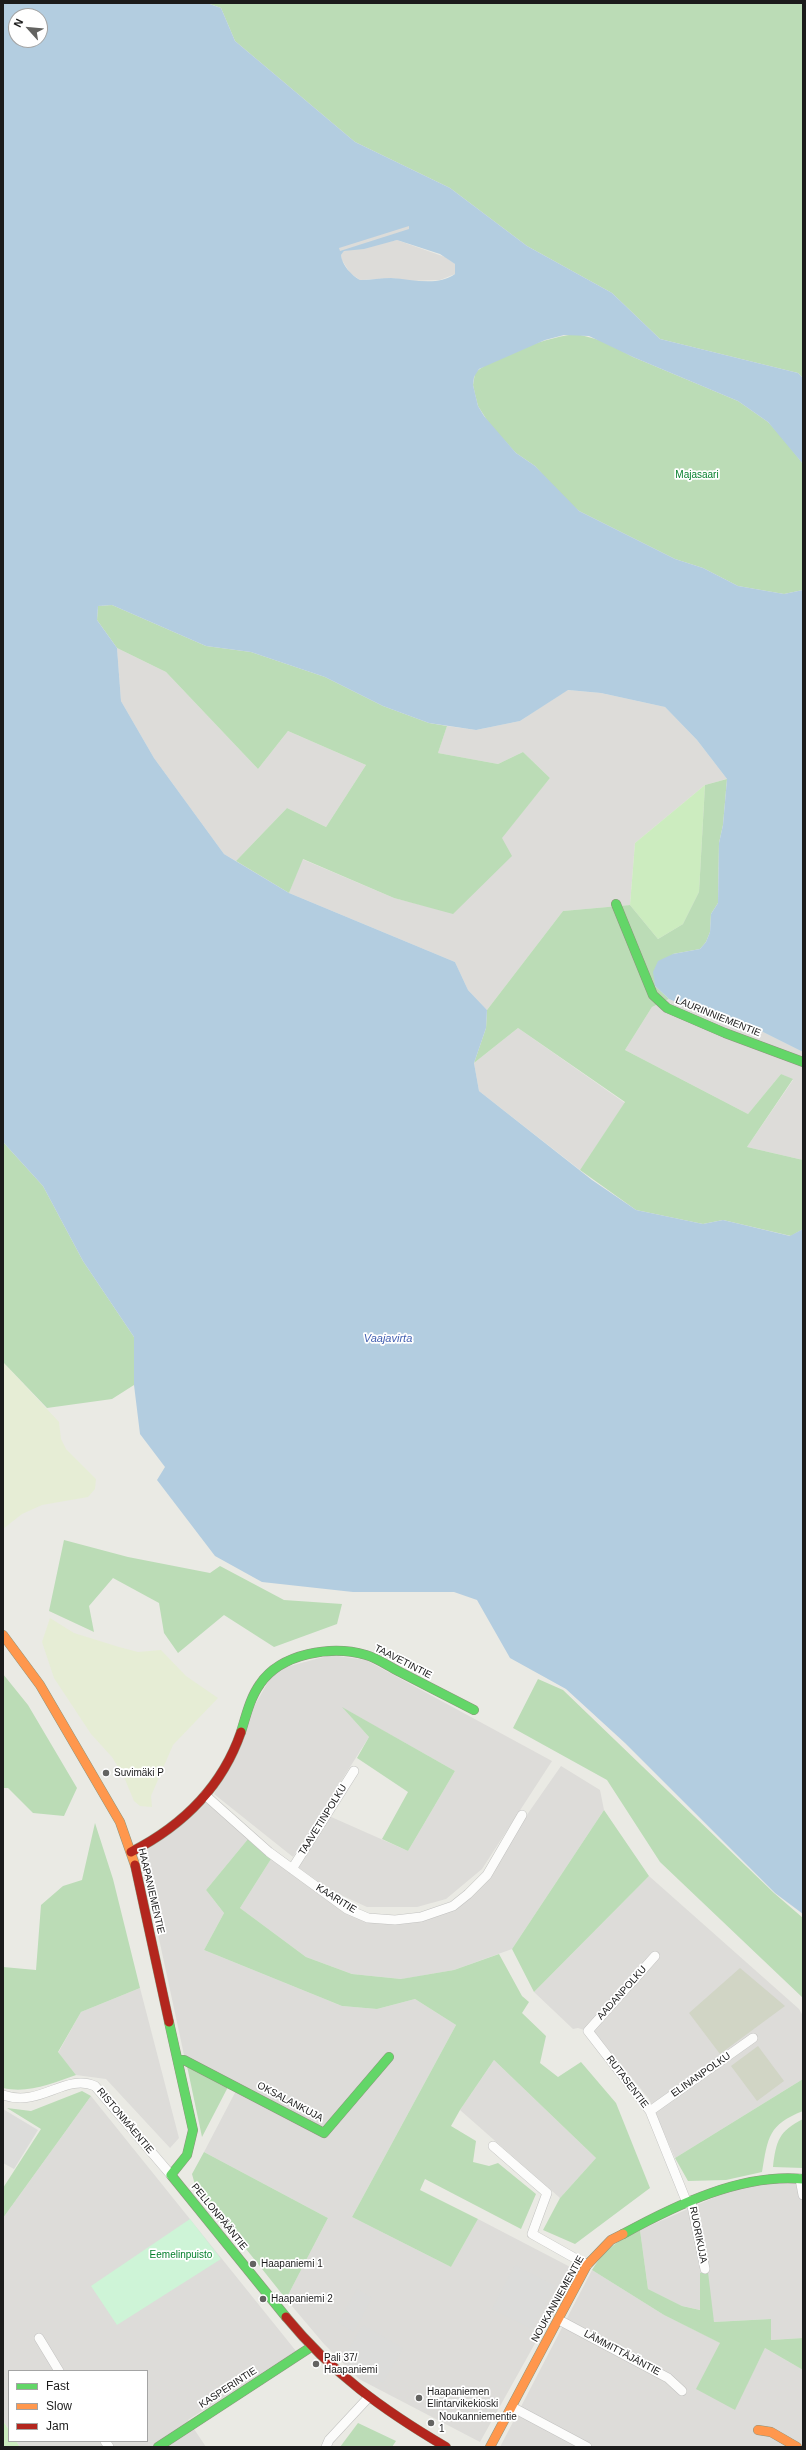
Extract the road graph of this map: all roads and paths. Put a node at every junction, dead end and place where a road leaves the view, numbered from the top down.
1 (616, 904) dead end
2 (803, 1062) edge
3 (3, 1635) edge
4 (474, 1710) dead end
5 (354, 1771) dead end
6 (205, 1795) junction
7 (522, 1815) dead end
8 (131, 1852) junction
9 (292, 1869) junction
10 (655, 1956) dead end
11 (588, 2030) joint
12 (753, 2038) dead end
13 (389, 2057) dead end
14 (178, 2060) junction
15 (3, 2095) edge
16 (650, 2111) junction
17 (493, 2146) dead end
18 (170, 2175) junction
19 (801, 2179) edge
20 (803, 2195) edge
21 (689, 2202) junction
22 (588, 2265) junction
23 (705, 2269) dead end
24 (559, 2320) junction
25 (38, 2338) dead end
26 (311, 2347) junction
27 (58, 2370) edge
28 (682, 2391) dead end
29 (368, 2398) junction
30 (512, 2407) junction
31 (758, 2430) dead end
32 (158, 2447) edge
33 (326, 2447) edge
34 (446, 2447) edge
35 (490, 2447) edge
36 (587, 2447) edge
37 (797, 2447) edge

1 - 2 street, LAURINNIEMENTIE
3 - 8 street, HAAPANIEMENTIE
4 - 6 street, TAAVETINTIE
5 - 9 street, TAAVETINPOLKU
6 - 8 street, TAAVETINTIE
6 - 9 street, KAARITIE
7 - 9 street, KAARITIE
8 - 14 street, HAAPANIEMENTIE
10 - 11 street, AADANPOLKU
11 - 16 street, RUTASENTIE
12 - 16 street, ELINANPOLKU
13 - 14 street, OKSALANKUJA
14 - 18 street, HAAPANIEMENTIE
15 - 18 street, RISTONMÄENTIE
16 - 21 street, RUTASENTIE
17 - 22 street
18 - 26 street, PELLONPÄÄNTIE
19 - 20 street
19 - 21 street, NOUKANNIEMENTIE
21 - 22 street, NOUKANNIEMENTIE
21 - 23 street, RUORIKUJA
22 - 24 street, NOUKANNIEMENTIE
24 - 28 street, LÄMMITTÄJÄNTIE
24 - 30 street, NOUKANNIEMENTIE
25 - 27 street
26 - 29 street, PELLONPÄÄNTIE
26 - 32 street, KASPERINTIE
29 - 33 street
29 - 34 street, PELLONPÄÄNTIE
30 - 35 street, NOUKANNIEMENTIE
30 - 36 street
31 - 37 street

